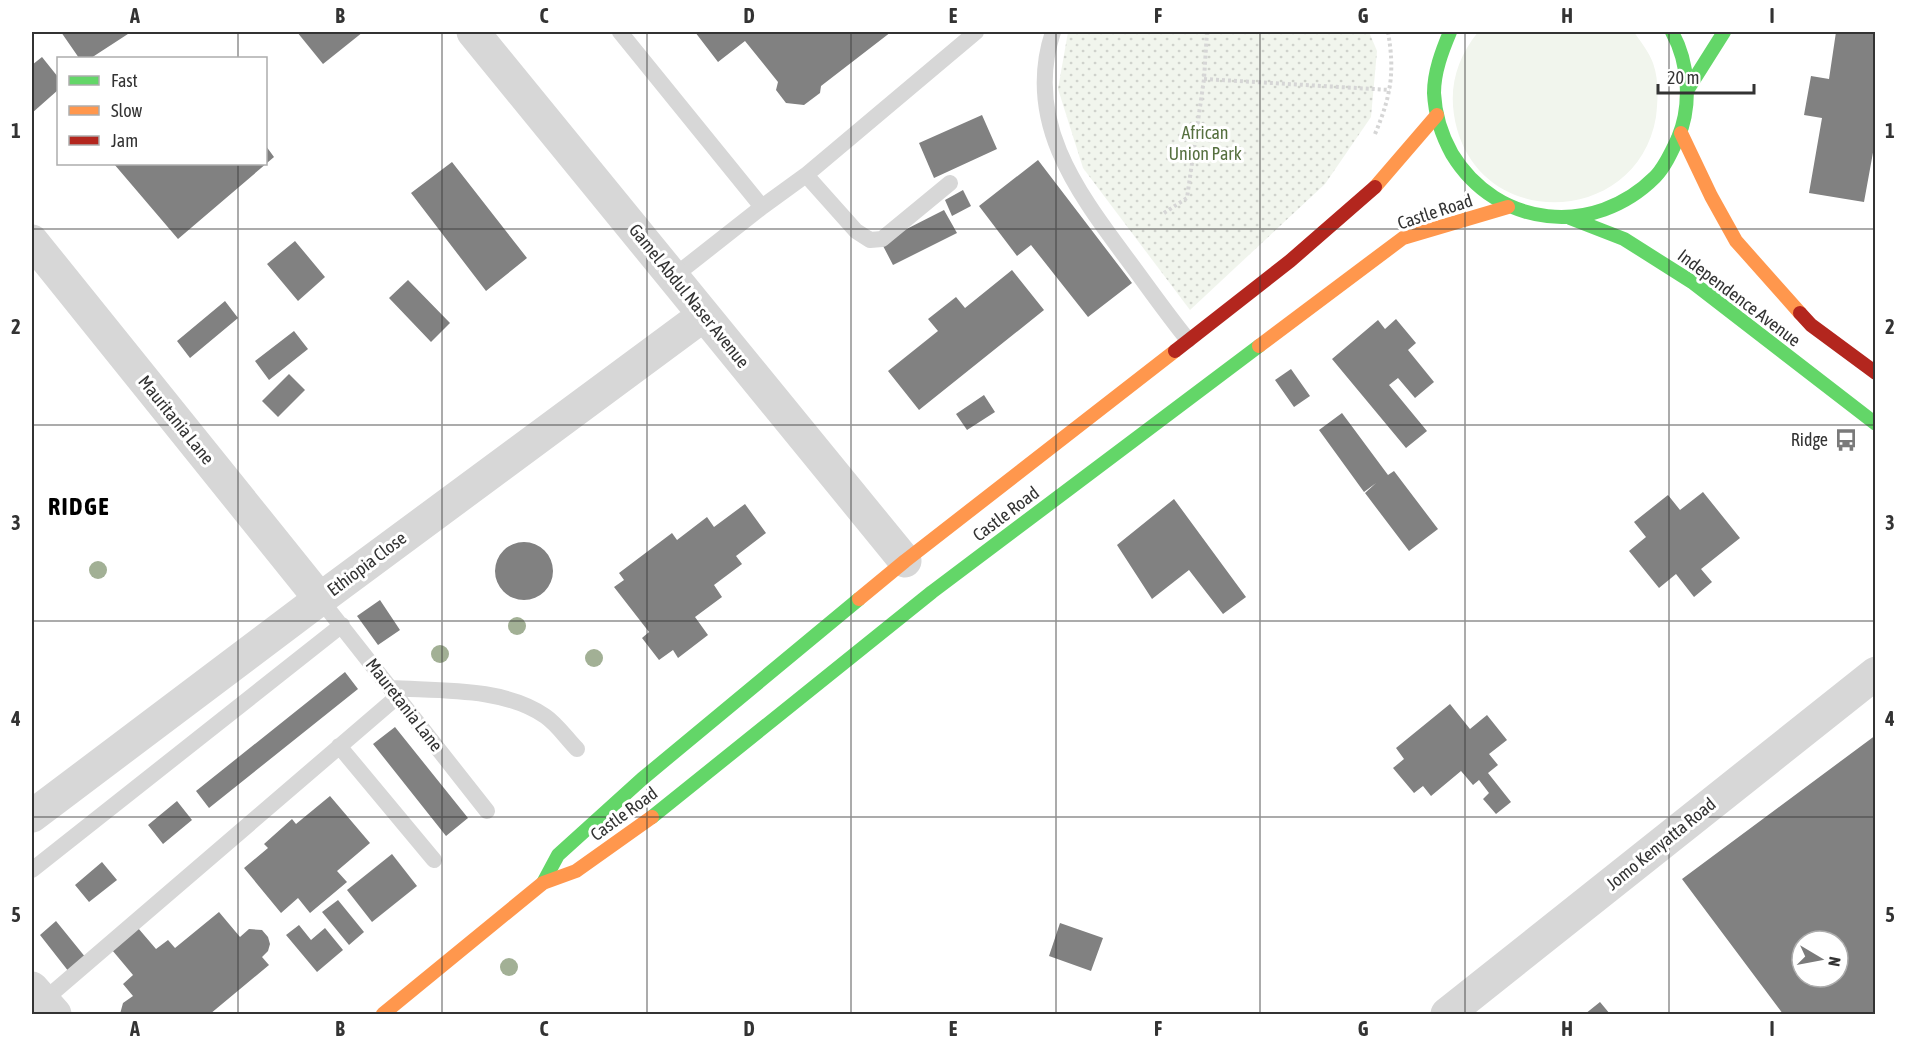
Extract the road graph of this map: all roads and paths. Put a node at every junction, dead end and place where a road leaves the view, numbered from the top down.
1 (473, 32) edge
2 (620, 32) edge
3 (976, 32) edge
4 (1053, 32) edge
5 (1207, 32) edge
6 (1450, 32) edge
7 (1672, 32) edge
8 (1724, 32) edge
9 (1428, 40) dead end
10 (1439, 57) junction
11 (1204, 79) junction
12 (1688, 89) junction
13 (1390, 90) dead end
14 (1437, 115) junction
15 (1681, 133) junction
16 (806, 175) junction
17 (950, 183) dead end
18 (762, 207) junction
19 (1508, 207) junction
20 (1164, 213) dead end
21 (1570, 218) junction
22 (32, 241) edge
23 (673, 277) junction
24 (704, 315) junction
25 (1188, 340) junction
26 (1875, 373) edge
27 (1875, 424) edge
28 (905, 561) junction
29 (320, 599) junction
30 (342, 626) junction
31 (1875, 673) edge
32 (394, 693) junction
33 (339, 746) junction
34 (577, 749) dead end
35 (487, 811) dead end
36 (32, 816) edge
37 (434, 860) dead end
38 (32, 870) edge
39 (543, 883) junction
40 (43, 1001) edge
41 (383, 1014) edge
42 (1447, 1014) edge

1 - 23 street, Gamel Abdul Naser Avenue
2 - 18 lane
3 - 16 lane
4 - 25 lane
5 - 11 path
6 - 10 main road
7 - 12 main road
8 - 12 main road
9 - 10 main road
10 - 14 main road
11 - 13 path
11 - 20 path
12 - 15 main road
14 - 19 main road
14 - 25 main road, Castle Road
15 - 21 main road
15 - 26 main road, Independence Avenue
16 - 17 lane
16 - 18 lane
18 - 23 lane
19 - 21 main road
19 - 39 main road, Castle Road
21 - 27 main road, Independence Avenue
22 - 29 street, Mauritania Lane
23 - 24 street, Gamel Abdul Naser Avenue
24 - 28 street, Gamel Abdul Naser Avenue
24 - 29 street, Ethiopia Close
25 - 28 main road, Castle Road
28 - 39 main road, Castle Road
29 - 30 lane, Mauretania Lane
29 - 36 street, Ethiopia Close
30 - 32 lane, Mauretania Lane
30 - 38 lane
31 - 42 street, Jomo Kenyatta Road
32 - 33 lane
32 - 34 lane
32 - 35 lane, Mauretania Lane
33 - 37 lane
33 - 40 lane
39 - 41 main road, Castle Road

